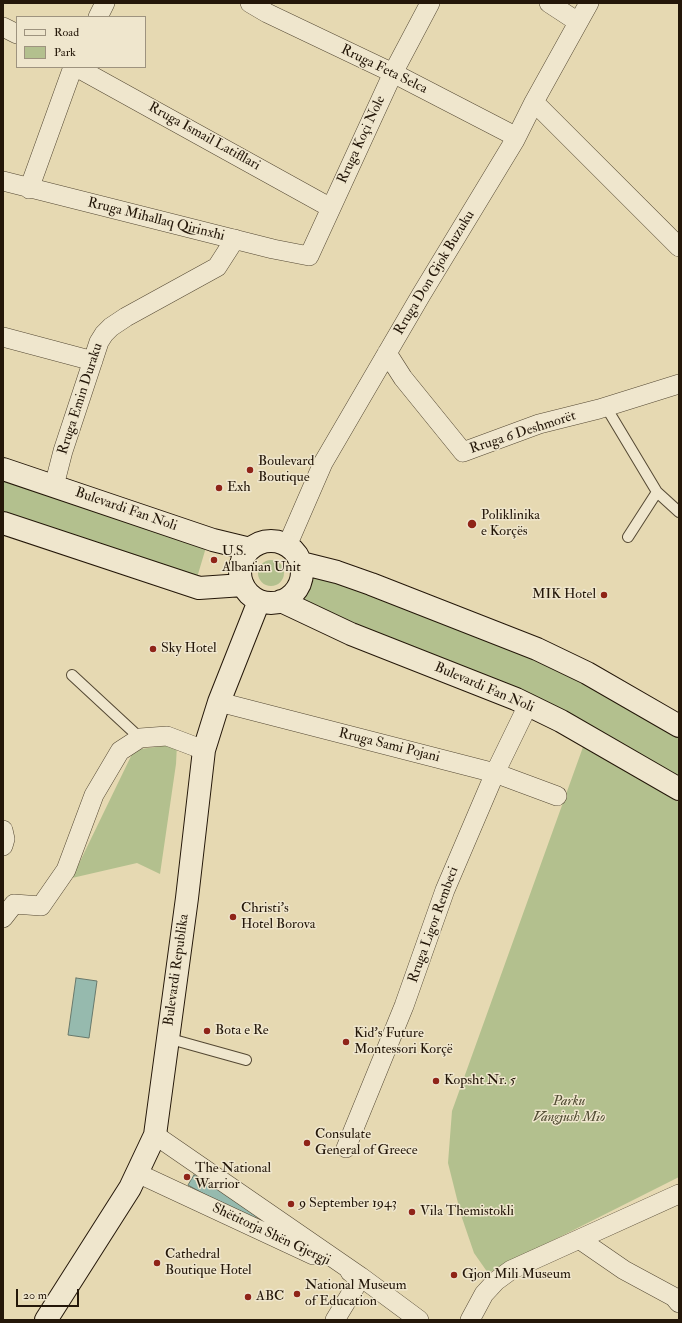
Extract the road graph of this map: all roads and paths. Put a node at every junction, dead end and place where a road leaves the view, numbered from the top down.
1 (105, 3) edge
2 (250, 3) edge
3 (430, 3) edge
4 (549, 3) edge
5 (589, 3) edge
6 (98, 16) edge
7 (578, 22) junction
8 (3, 26) edge
9 (16, 33) edge
10 (74, 68) edge
11 (76, 68) edge
12 (393, 73) junction
13 (534, 102) junction
14 (515, 140) junction
15 (3, 181) edge
16 (29, 189) junction
17 (331, 208) junction
18 (235, 239) junction
19 (679, 247) edge
20 (309, 256) joint
21 (3, 337) edge
22 (387, 353) junction
23 (93, 361) junction
24 (679, 384) edge
25 (606, 407) junction
26 (3, 469) edge
27 (54, 486) junction
28 (657, 492) junction
29 (679, 512) edge
30 (3, 523) edge
31 (628, 537) dead end
32 (286, 546) junction
33 (250, 549) junction
34 (300, 563) junction
35 (243, 585) junction
36 (259, 601) junction
37 (282, 601) junction
38 (72, 675) dead end
39 (219, 702) junction
40 (528, 705) junction
41 (679, 726) edge
42 (140, 738) junction
43 (204, 750) junction
44 (495, 773) junction
45 (679, 789) edge
46 (557, 796) dead end
47 (3, 830) edge
48 (3, 846) edge
49 (7, 906) edge
50 (167, 1038) junction
51 (246, 1060) dead end
52 (155, 1135) junction
53 (346, 1148) dead end
54 (137, 1173) junction
55 (679, 1194) edge
56 (579, 1239) junction
57 (361, 1277) junction
58 (679, 1303) edge
59 (46, 1320) edge
60 (335, 1320) edge
61 (419, 1320) edge
62 (470, 1320) edge

1 - 6 street
2 - 12 street, Rruga Feta Selca
3 - 12 street, Rruga Koçi Nole
4 - 7 street
5 - 7 street, Rruga Don Gjok Buzuku
7 - 13 street, Rruga Don Gjok Buzuku
8 - 9 street
10 - 16 street
11 - 17 street, Rruga Ismail Latifllari
12 - 14 street, Rruga Feta Selca
12 - 17 street, Rruga Koçi Nole
13 - 14 street, Rruga Don Gjok Buzuku
13 - 19 street
14 - 22 street, Rruga Don Gjok Buzuku
15 - 16 street, Rruga Mihallaq Qirinxhi
16 - 18 street, Rruga Mihallaq Qirinxhi
17 - 20 street, Rruga Koçi Nole
18 - 20 street, Rruga Mihallaq Qirinxhi
18 - 23 street, Rruga Emin Duraku
21 - 23 street
22 - 25 street, Rruga 6 Deshmorët
22 - 32 street, Rruga Don Gjok Buzuku
23 - 27 street, Rruga Emin Duraku
24 - 25 street, Rruga 6 Deshmorët
25 - 28 lane
26 - 27 main road, Bulevardi Fan Noli
27 - 33 main road, Bulevardi Fan Noli
28 - 29 lane
28 - 31 lane
30 - 35 main road
32 - 33 main road
32 - 34 main road
33 - 35 main road
34 - 37 main road
34 - 41 main road
35 - 36 main road
36 - 37 main road
36 - 39 main road, Bulevardi Republika
37 - 40 main road, Bulevardi Fan Noli
38 - 42 lane
39 - 43 main road, Bulevardi Republika
39 - 44 street, Rruga Sami Pojani
40 - 44 street, Rruga Ligor Rembeci
40 - 45 main road, Bulevardi Fan Noli
42 - 43 street
42 - 49 street
43 - 50 main road, Bulevardi Republika
44 - 46 street, Rruga Sami Pojani
44 - 53 street, Rruga Ligor Rembeci
47 - 48 street
50 - 51 lane
50 - 52 main road, Bulevardi Republika
52 - 54 main road, Bulevardi Republika
52 - 57 street, Shëtitorja Shën Gjergji
54 - 57 street, Shëtitorja Shën Gjergji
54 - 59 main road, Bulevardi Republika
55 - 56 street
56 - 58 street
56 - 62 street
57 - 60 street
57 - 61 street, Shëtitorja Shën Gjergji

